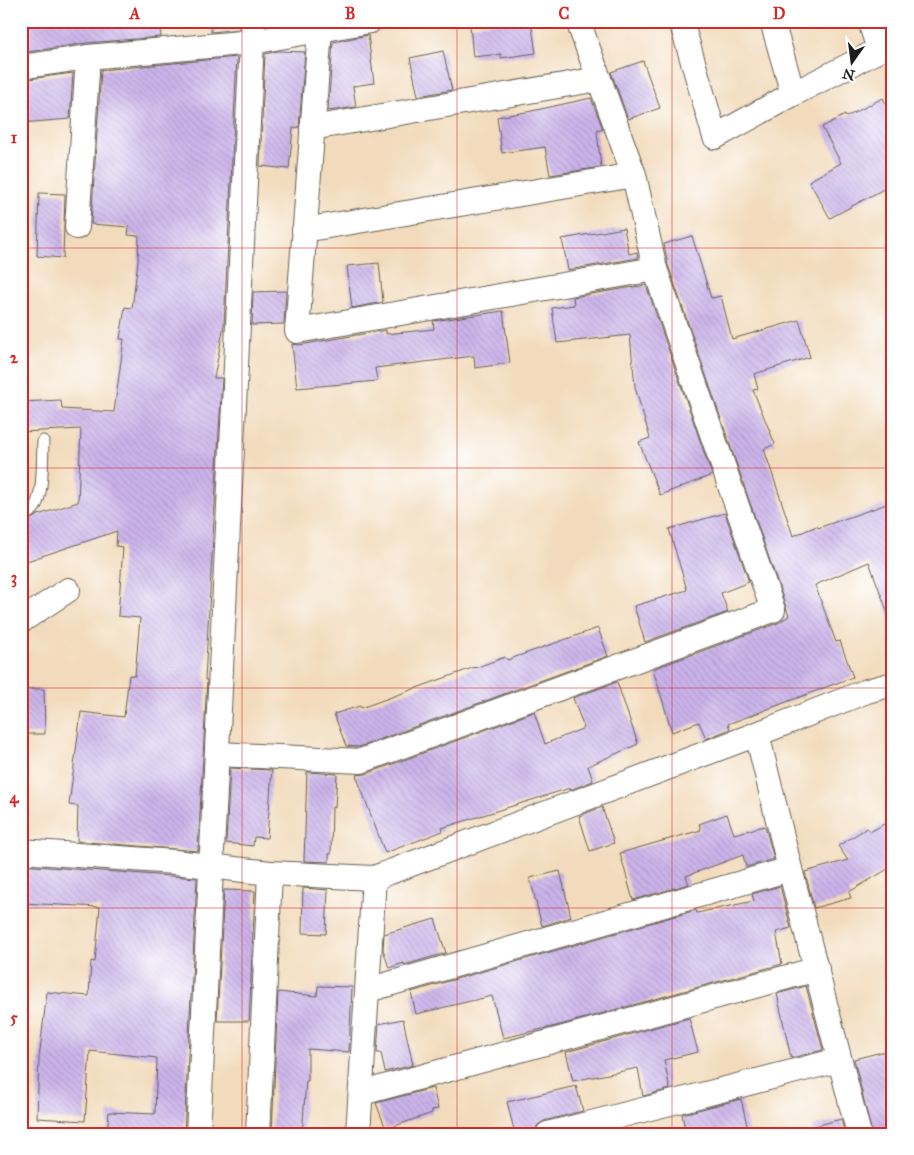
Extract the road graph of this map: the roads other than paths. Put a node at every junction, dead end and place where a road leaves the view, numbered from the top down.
1 (370, 21) edge
2 (578, 21) edge
3 (681, 21) edge
4 (772, 21) edge
5 (870, 21) edge
6 (320, 30) junction
7 (253, 32) edge
8 (88, 57) junction
9 (21, 67) edge
10 (599, 79) junction
11 (793, 94) junction
12 (312, 128) junction
13 (634, 175) junction
14 (77, 227) dead end
15 (304, 230) junction
16 (655, 269) junction
17 (42, 441) dead end
18 (21, 514) edge
19 (68, 590) dead end
20 (21, 621) edge
21 (893, 684) edge
22 (757, 734) junction
23 (218, 754) junction
24 (21, 851) edge
25 (212, 866) junction
26 (790, 870) junction
27 (270, 873) junction
28 (374, 878) junction
29 (817, 969) junction
30 (368, 990) junction
31 (839, 1060) junction
32 (362, 1093) junction
33 (198, 1134) edge
34 (258, 1134) edge
35 (358, 1134) edge
36 (548, 1134) edge
37 (859, 1134) edge

1 - 6 street
2 - 10 street
3 - 11 street
4 - 11 street
5 - 11 street
6 - 7 street
6 - 12 street
7 - 8 street
7 - 23 street
8 - 9 street
8 - 14 street
10 - 12 street
10 - 13 street
12 - 15 street
13 - 15 street
13 - 16 street
15 - 16 street
16 - 23 street
17 - 18 lane
19 - 20 street
21 - 22 street
22 - 26 street
22 - 28 street
23 - 25 street
24 - 25 street
25 - 27 street
25 - 33 street
26 - 29 street
26 - 30 street
27 - 28 street
27 - 34 street
28 - 30 street
29 - 31 street
29 - 32 street
30 - 32 street
31 - 36 street
31 - 37 street
32 - 35 street

